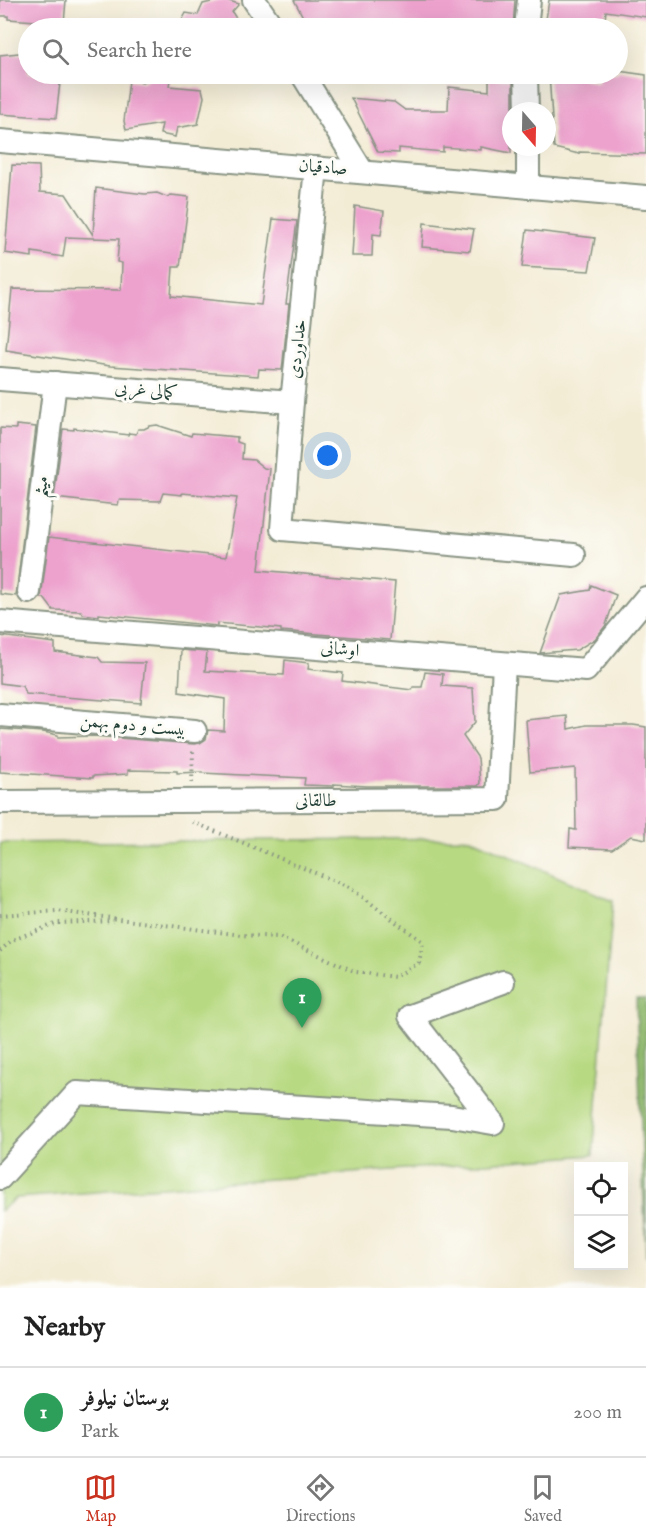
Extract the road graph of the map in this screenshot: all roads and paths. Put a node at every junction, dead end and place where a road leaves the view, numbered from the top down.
1 (254, 0) edge
2 (529, 0) edge
3 (266, 18) edge
4 (527, 18) edge
5 (309, 84) edge
6 (526, 84) edge
7 (527, 102) edge
8 (0, 141) edge
9 (528, 156) edge
10 (316, 168) junction
11 (362, 171) junction
12 (528, 187) junction
13 (646, 196) edge
14 (0, 379) edge
15 (55, 383) junction
16 (292, 402) junction
17 (574, 555) dead end
18 (29, 591) dead end
19 (646, 598) edge
20 (0, 622) edge
21 (504, 664) junction
22 (0, 715) edge
23 (195, 731) joint
24 (0, 802) edge
25 (190, 811) junction
26 (0, 915) edge
27 (125, 921) junction
28 (0, 951) edge
29 (503, 982) dead end
30 (0, 1178) edge

1 - 3 street
2 - 4 street
5 - 11 street
6 - 7 street
8 - 10 street, صادقیان
9 - 12 street
10 - 11 street, صادقیان
10 - 16 street, خداوردی
11 - 12 street, صادقیان
12 - 13 street, صادقیان
14 - 15 street, کمالی غربی
15 - 16 street, کمالی غربی
15 - 18 street, میثم
16 - 17 street, خداوردی
19 - 21 street, اوشانی
20 - 21 street, اوشانی
21 - 25 street, طالقانی
22 - 23 street, بیست و دوم بهمن
23 - 25 path, بیست و دوم بهمن
24 - 25 street, طالقانی
25 - 27 path
26 - 27 path
27 - 28 path
29 - 30 street

